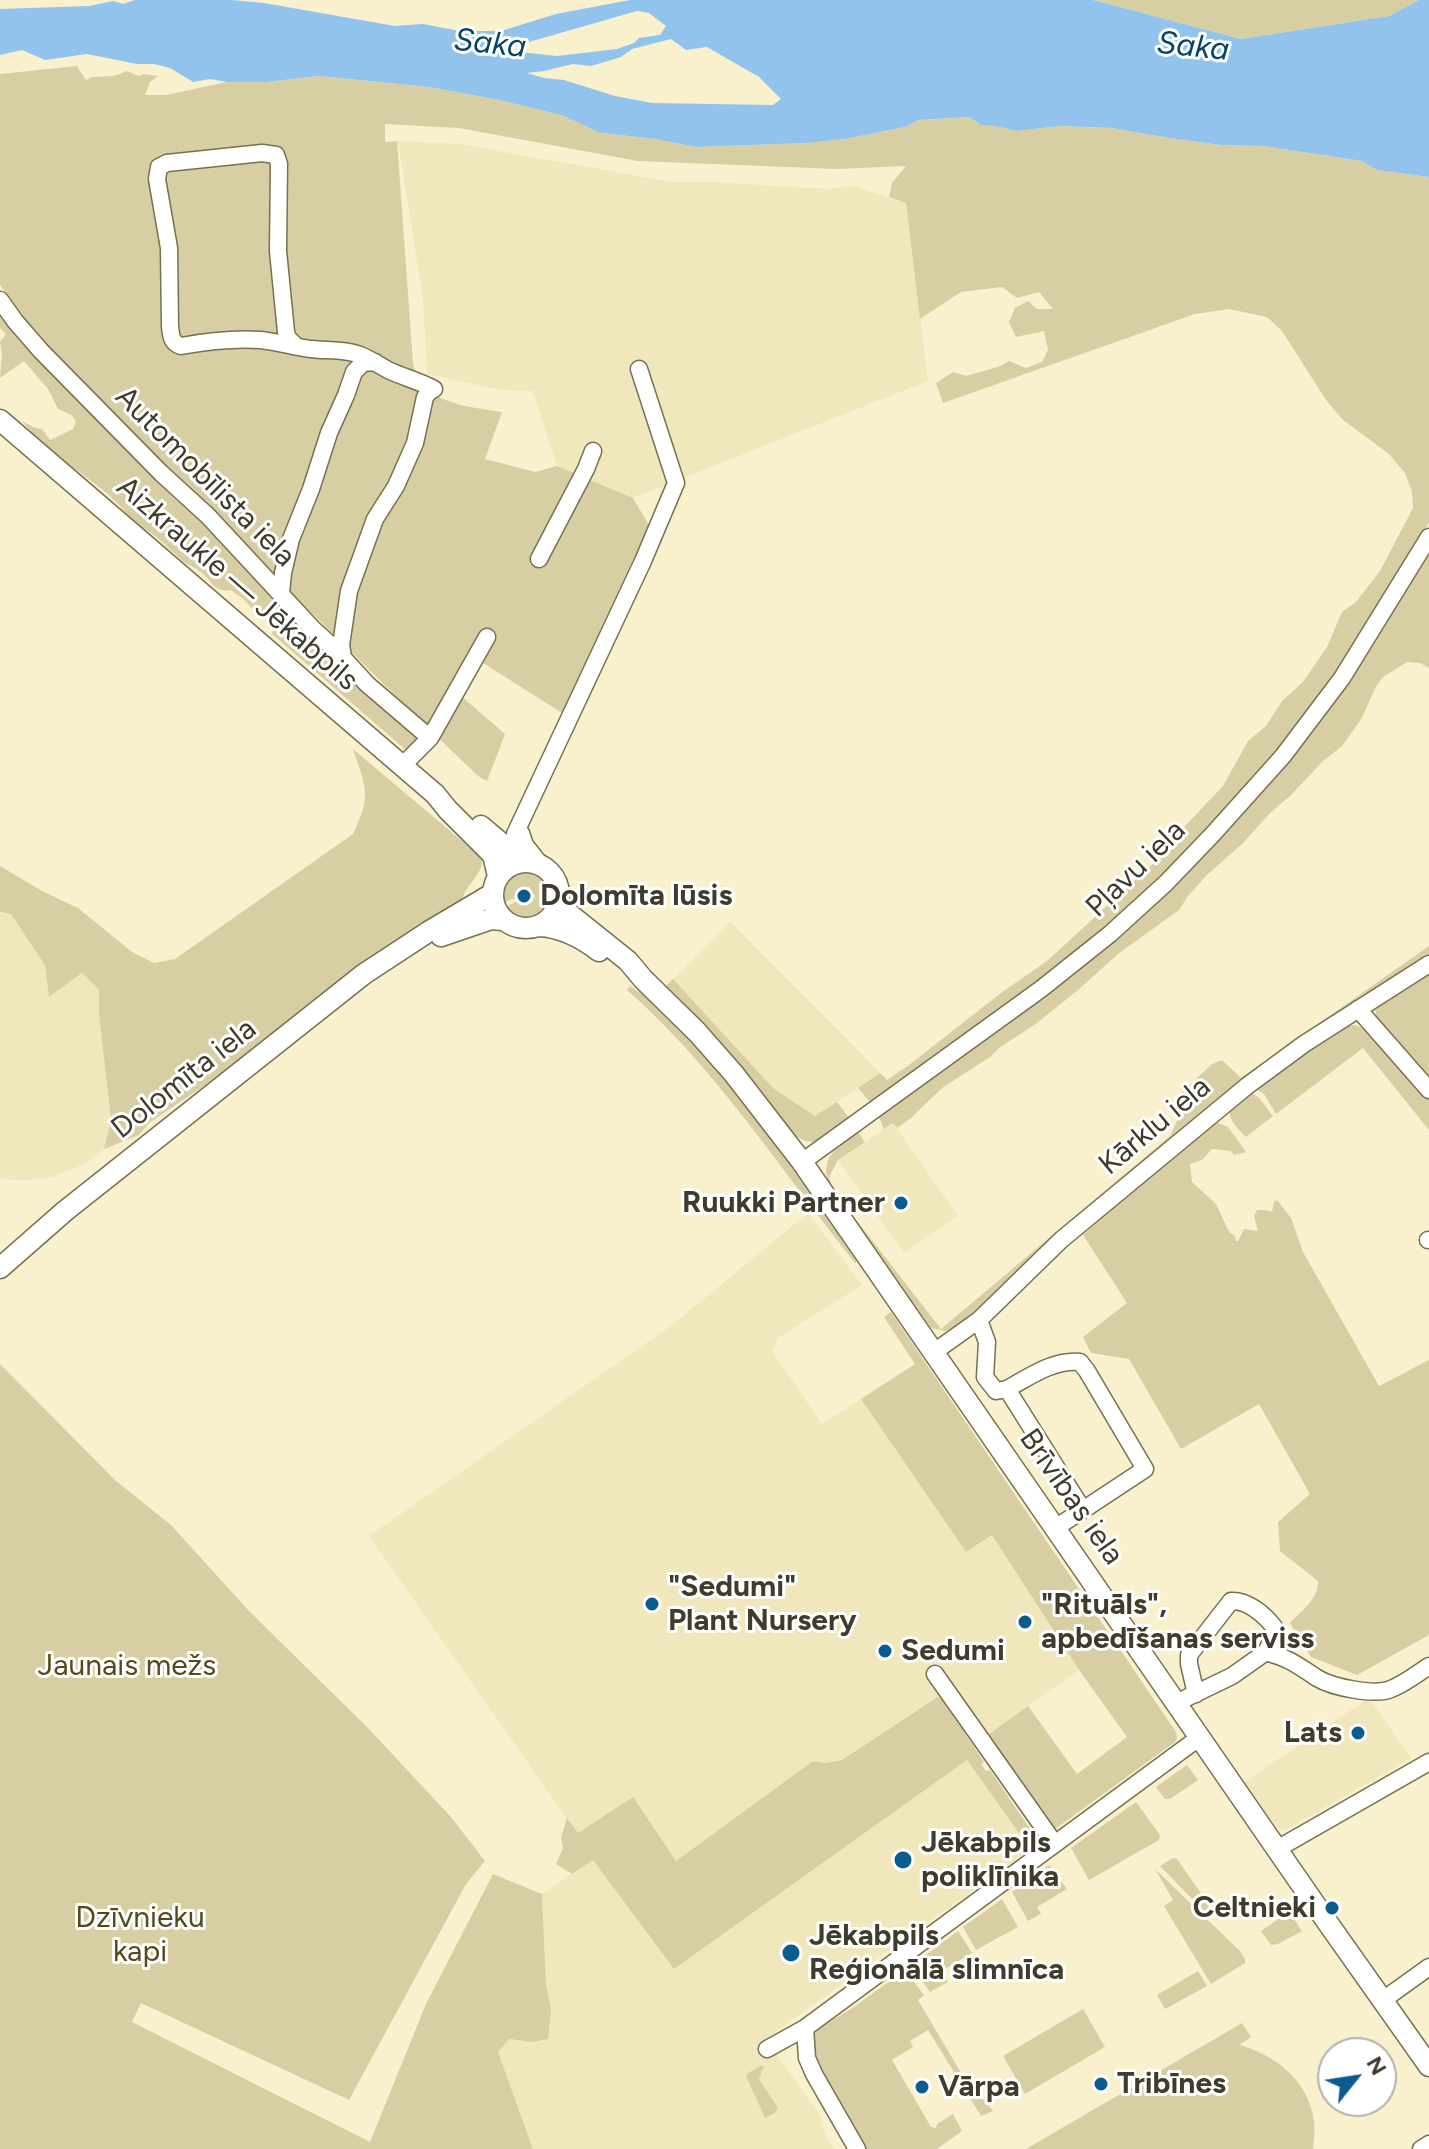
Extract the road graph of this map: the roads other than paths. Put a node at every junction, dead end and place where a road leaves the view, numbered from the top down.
1 (0, 300) edge
2 (296, 346) junction
3 (375, 362) junction
4 (639, 369) dead end
5 (0, 420) edge
6 (593, 451) dead end
7 (1429, 537) edge
8 (539, 559) dead end
9 (281, 593) junction
10 (487, 637) dead end
11 (343, 657) junction
12 (430, 738) junction
13 (402, 766) junction
14 (435, 794) junction
15 (527, 863) junction
16 (495, 885) junction
17 (558, 905) junction
18 (503, 920) junction
19 (539, 926) junction
20 (410, 945) junction
21 (1429, 964) edge
22 (643, 979) junction
23 (1358, 1009) junction
24 (1429, 1090) edge
25 (802, 1162) junction
26 (0, 1268) edge
27 (979, 1320) junction
28 (934, 1352) junction
29 (1007, 1389) junction
30 (1083, 1510) junction
31 (1055, 1528) junction
32 (1266, 1652) junction
33 (1429, 1666) edge
34 (935, 1674) dead end
35 (1196, 1694) junction
36 (1176, 1703) junction
37 (1200, 1737) junction
38 (1429, 1762) edge
39 (1055, 1844) junction
40 (1277, 1849) junction
41 (1429, 1967) edge
42 (1383, 2000) junction
43 (805, 2028) junction
44 (767, 2049) dead end
45 (1429, 2066) edge
46 (1429, 2144) edge
47 (857, 2149) edge
48 (1421, 2149) edge

1 - 9 street, Automobīlista iela
2 - 2 street
2 - 3 street
3 - 9 street, Automobīlista iela
3 - 11 street
4 - 15 street
5 - 13 main road, Aizkraukle — Jēkabpils
6 - 8 street
7 - 25 street, Pļavu iela
9 - 11 street, Automobīlista iela
10 - 12 street
11 - 12 street, Automobīlista iela
12 - 13 street
13 - 14 main road, Aizkraukle — Jēkabpils
14 - 15 main road, Aizkraukle — Jēkabpils
14 - 16 main road, Aizkraukle — Jēkabpils
15 - 16 main road
15 - 17 main road
16 - 18 main road
16 - 20 main road, Dolomīta iela
17 - 19 main road
17 - 22 main road, Brīvības iela
18 - 19 main road
18 - 20 main road, Dolomīta iela
19 - 22 main road, Brīvības iela
20 - 26 main road, Dolomīta iela
21 - 23 street, Kārklu iela
22 - 25 main road, Brīvības iela
23 - 24 street
23 - 27 street, Kārklu iela
25 - 28 main road, Brīvības iela
27 - 28 street, Kārklu iela
27 - 29 street
28 - 31 main road, Brīvības iela
29 - 30 street
29 - 30 street
30 - 31 street
31 - 36 main road, Brīvības iela
32 - 33 street
32 - 35 street
32 - 35 street
34 - 39 street
35 - 36 street
36 - 37 main road, Brīvības iela
37 - 39 street
37 - 40 main road, Brīvības iela
38 - 40 street
39 - 43 street
40 - 42 main road, Brīvības iela
41 - 42 street
42 - 45 main road, Brīvības iela
43 - 44 street
43 - 47 street
46 - 48 street

